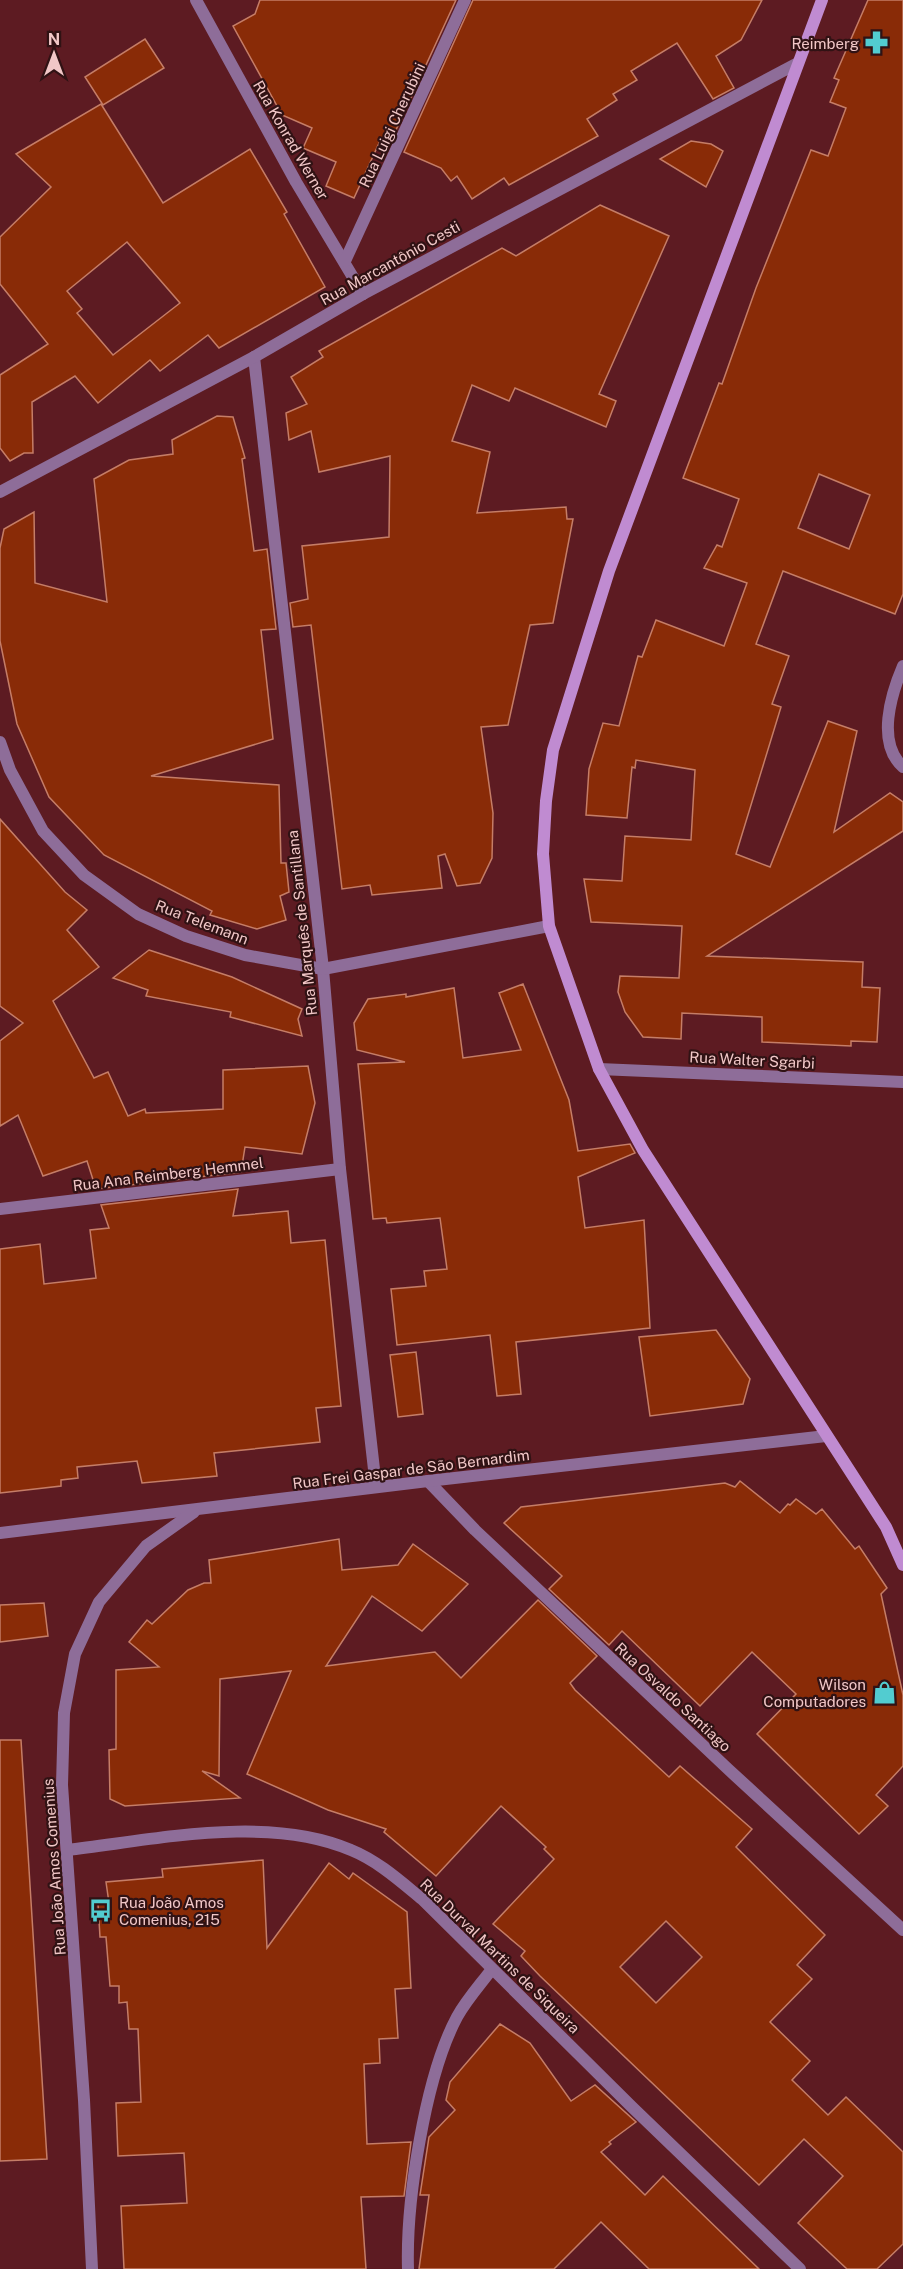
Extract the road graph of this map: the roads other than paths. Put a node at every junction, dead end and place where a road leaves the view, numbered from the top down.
1 (196, 0) edge
2 (465, 0) edge
3 (822, 0) edge
4 (796, 64) junction
5 (345, 261) junction
6 (363, 294) junction
7 (254, 357) junction
8 (0, 492) edge
9 (903, 666) edge
10 (0, 742) edge
11 (903, 767) edge
12 (549, 926) junction
13 (324, 969) junction
14 (599, 1069) junction
15 (903, 1082) edge
16 (340, 1170) junction
17 (0, 1209) edge
18 (826, 1436) junction
19 (428, 1481) junction
20 (376, 1487) junction
21 (195, 1511) junction
22 (0, 1533) edge
23 (903, 1564) edge
24 (67, 1850) junction
25 (903, 1930) edge
26 (492, 1969) junction
27 (92, 2269) edge
28 (408, 2269) edge
29 (800, 2269) edge

1 - 5 street, Rua Konrad Werner
2 - 5 street, Rua Luigi Cherubini
3 - 4 main road
4 - 6 street, Rua Marcantônio Cesti
4 - 12 main road
5 - 6 street, Rua Konrad Werner
6 - 7 street, Rua Marcantônio Cesti
7 - 8 street, Rua Marcantônio Cesti
7 - 13 street, Rua Marquês de Santillana
9 - 11 street
10 - 13 street, Rua Telemann
12 - 13 street, Rua Telemann
12 - 14 main road
13 - 16 street, Rua Marquês de Santillana
14 - 15 street, Rua Walter Sgarbi
14 - 18 main road
16 - 17 street, Rua Ana Reimberg Hemmel
16 - 20 street, Rua Marquês de Santillana
18 - 19 street, Rua Frei Gaspar de São Bernardim
18 - 23 main road
19 - 20 street, Rua Frei Gaspar de São Bernardim
19 - 25 street, Rua Osvaldo Santiago
20 - 21 street, Rua Frei Gaspar de São Bernardim
21 - 22 street, Rua Frei Gaspar de São Bernardim
21 - 24 street, Rua João Amos Comenius
24 - 26 street, Rua Durval Martins de Siqueira
24 - 27 street, Rua João Amos Comenius
26 - 28 street
26 - 29 street, Rua Durval Martins de Siqueira

